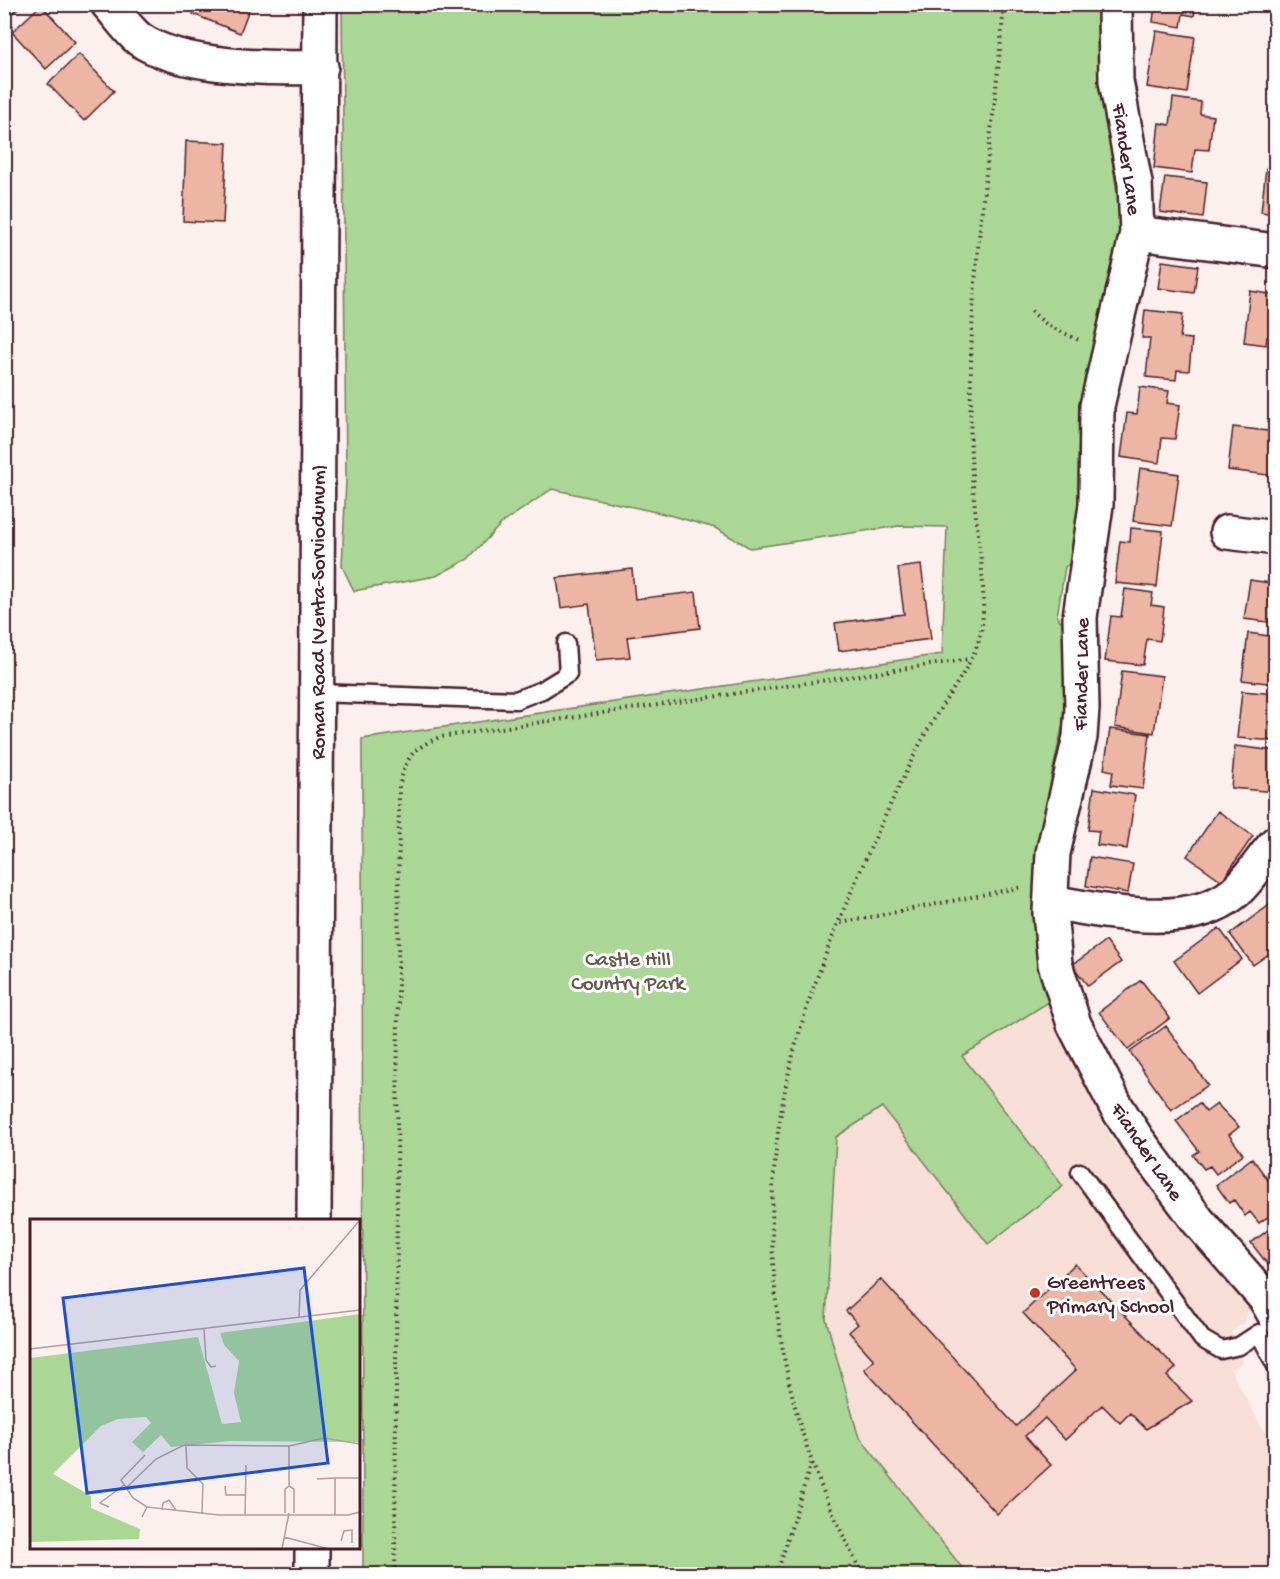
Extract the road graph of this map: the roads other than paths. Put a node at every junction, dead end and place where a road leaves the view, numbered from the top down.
1 (108, 4) edge
2 (320, 4) edge
3 (1115, 4) edge
4 (321, 67) junction
5 (1137, 233) junction
6 (1275, 251) edge
7 (1227, 532) dead end
8 (1275, 538) edge
9 (566, 643) dead end
10 (317, 693) junction
11 (1275, 843) edge
12 (1051, 891) junction
13 (1080, 1172) dead end
14 (314, 1219) edge
15 (1270, 1325) edge
16 (1275, 1366) edge
17 (312, 1549) edge
18 (312, 1575) edge

1 - 4 street
2 - 4 street, Roman Road (Venta-Sorviodunum)
3 - 5 street, Fiander Lane
4 - 10 street, Roman Road (Venta-Sorviodunum)
5 - 6 street
5 - 12 street, Fiander Lane
7 - 8 street
9 - 10 lane
10 - 14 street, Roman Road (Venta-Sorviodunum)
11 - 12 street
12 - 15 street, Fiander Lane
13 - 15 lane
15 - 16 lane
17 - 18 street

